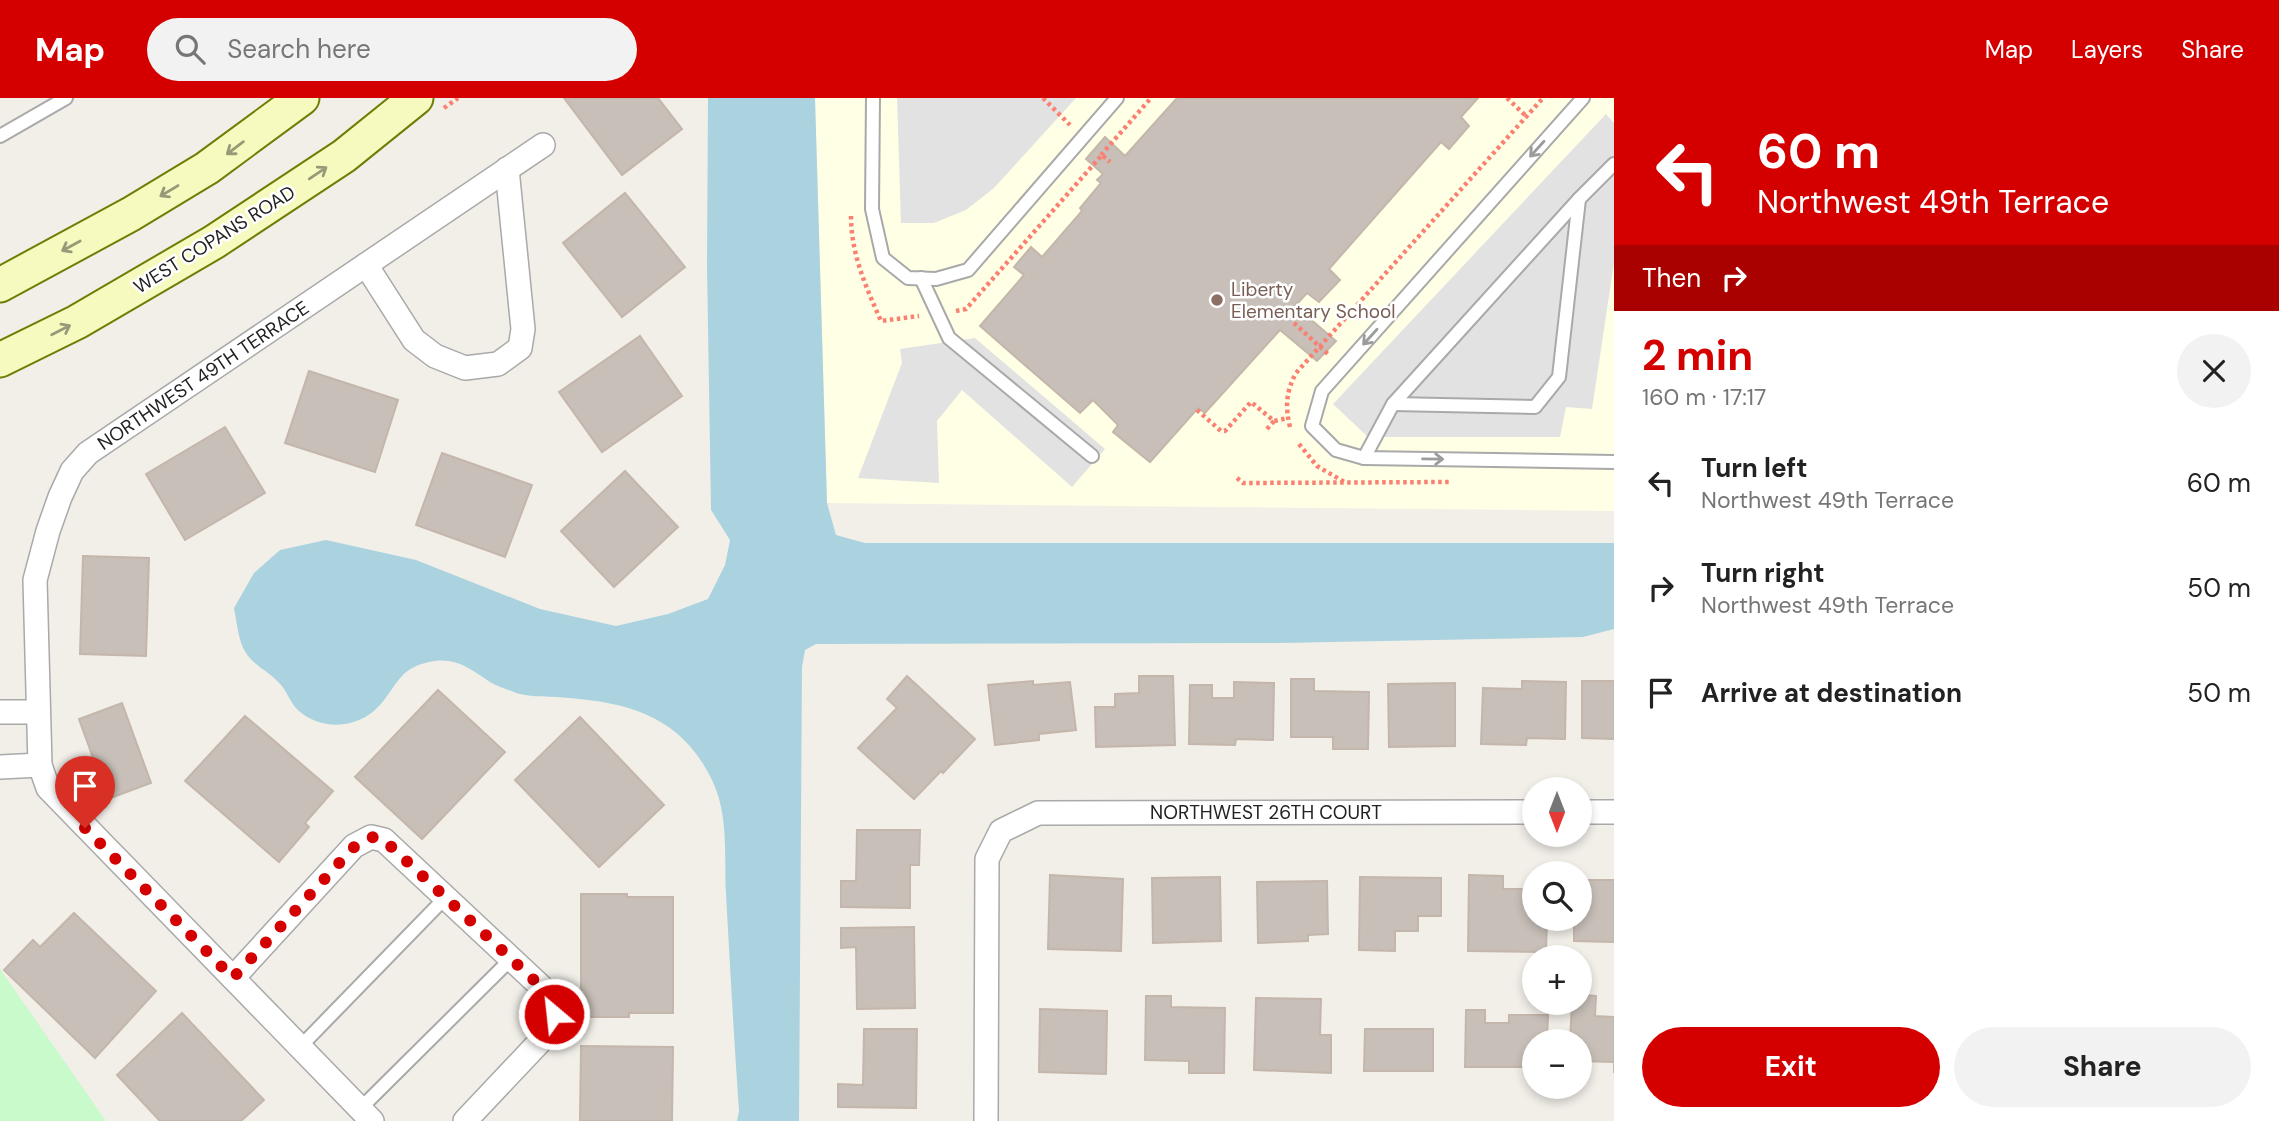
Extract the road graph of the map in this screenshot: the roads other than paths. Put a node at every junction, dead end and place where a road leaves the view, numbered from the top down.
1 (66, 98) edge
2 (302, 98) edge
3 (416, 98) edge
4 (873, 98) edge
5 (1117, 98) edge
6 (1583, 98) edge
7 (0, 136) edge
8 (543, 145) dead end
9 (1614, 164) edge
10 (508, 169) junction
11 (1579, 199) junction
12 (366, 265) junction
13 (921, 278) junction
14 (0, 285) edge
15 (0, 360) edge
16 (1393, 404) junction
17 (1092, 456) dead end
18 (1364, 458) junction
19 (1614, 462) edge
20 (0, 712) edge
21 (37, 712) junction
22 (40, 765) junction
23 (0, 767) edge
24 (1522, 812) edge
25 (1592, 812) edge
26 (1614, 812) edge
27 (446, 897) junction
28 (511, 959) junction
29 (233, 978) junction
30 (300, 1047) junction
31 (366, 1115) edge
32 (465, 1121) edge
33 (986, 1121) edge

1 - 7 lane
2 -> 14 main road
15 -> 3 main road, WEST COPANS ROAD
4 - 13 lane
5 - 13 lane
6 -> 18 lane
8 - 10 street, NORTHWEST 49TH TERRACE
9 - 11 lane
10 - 12 street, NORTHWEST 49TH TERRACE
10 - 12 street
11 - 16 lane
11 - 16 lane
12 - 21 street, NORTHWEST 49TH TERRACE
13 - 17 lane
16 - 18 lane
18 -> 19 lane
20 - 21 street
21 - 22 street, NORTHWEST 49TH TERRACE
22 - 23 street
22 - 29 street, NORTHWEST 49TH TERRACE
24 - 33 street, NORTHWEST 26TH COURT
25 - 26 street
27 - 28 street
27 - 29 street
27 - 30 lane
28 - 31 lane
28 - 32 street
29 - 30 street, NORTHWEST 49TH TERRACE
30 - 31 street, NORTHWEST 49TH TERRACE

